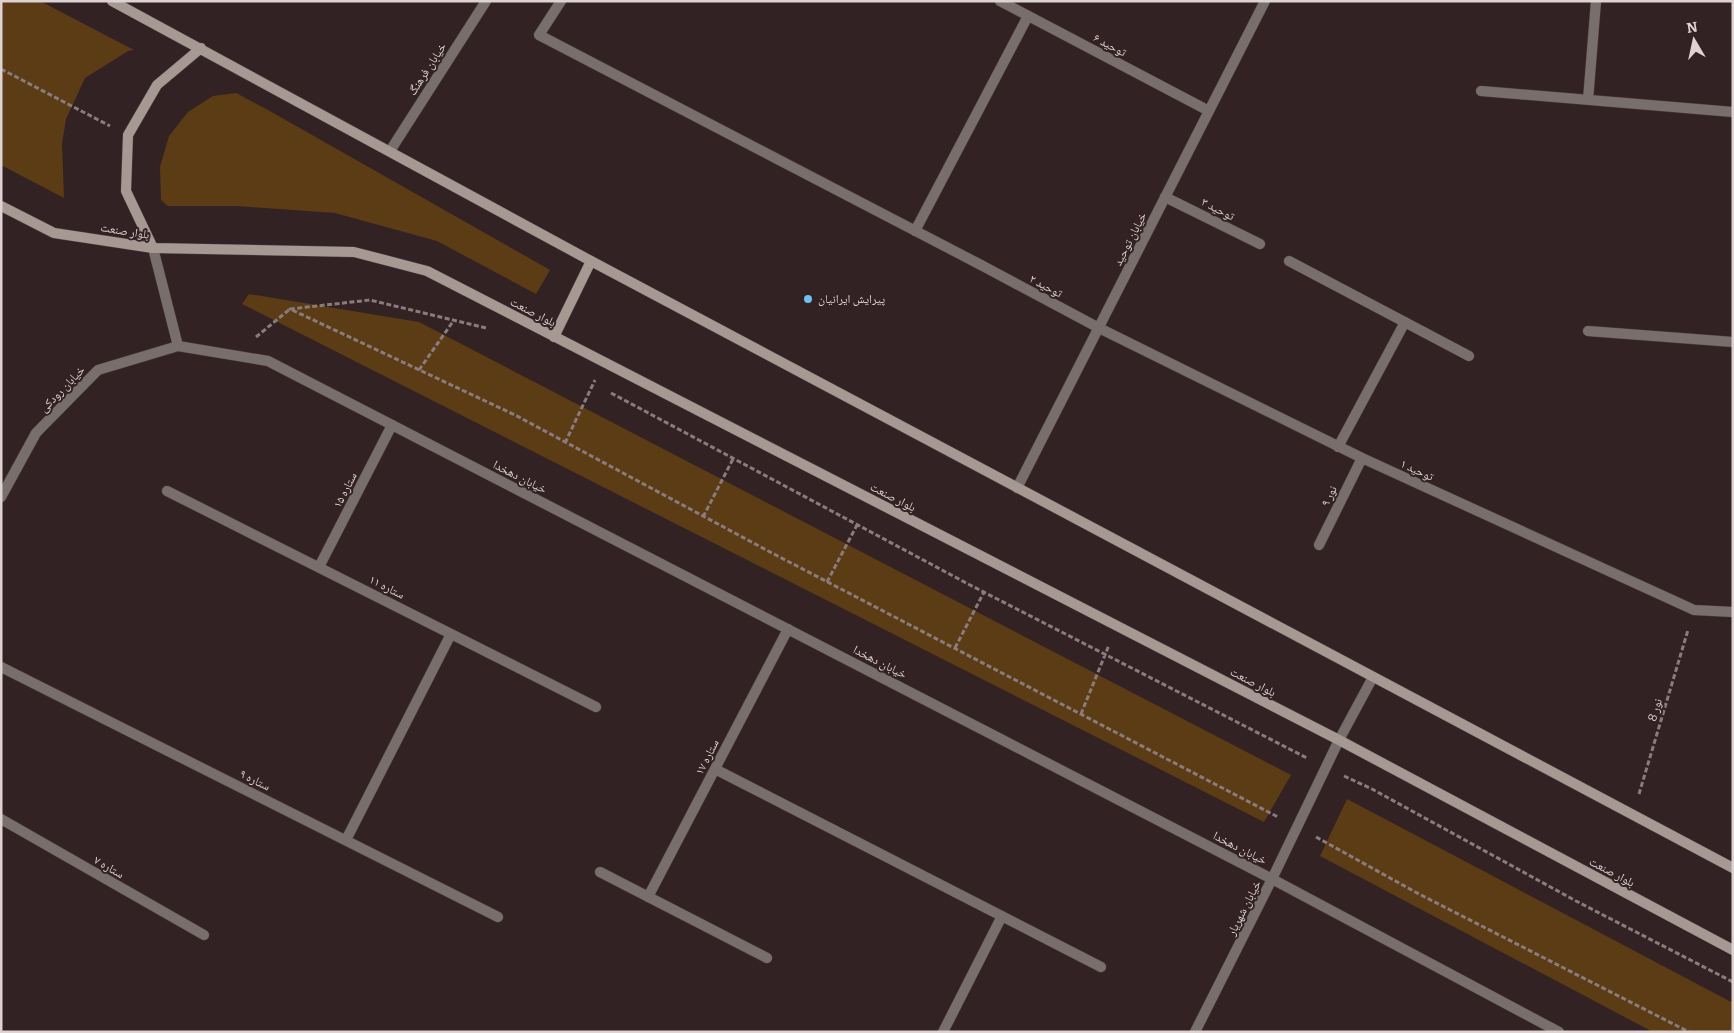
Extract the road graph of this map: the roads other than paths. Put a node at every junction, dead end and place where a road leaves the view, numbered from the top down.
1 (112, 1) edge
2 (486, 1) edge
3 (561, 1) edge
4 (1000, 1) edge
5 (1265, 1) edge
6 (1596, 1) edge
7 (1028, 16) junction
8 (201, 48) junction
9 (1481, 91) dead end
10 (1588, 100) junction
11 (1209, 111) junction
12 (1733, 112) edge
13 (390, 151) junction
14 (1165, 197) junction
15 (1, 206) edge
16 (915, 231) junction
17 (1260, 244) dead end
18 (153, 248) junction
19 (591, 261) junction
20 (1289, 261) dead end
21 (1405, 322) junction
22 (1099, 328) junction
23 (1588, 331) dead end
24 (554, 337) junction
25 (1733, 337) edge
26 (1733, 342) edge
27 (178, 346) junction
28 (1469, 356) dead end
29 (392, 425) junction
30 (1338, 447) junction
31 (1362, 458) junction
32 (1017, 488) junction
33 (167, 491) dead end
34 (1, 497) edge
35 (1319, 545) dead end
36 (320, 567) junction
37 (1733, 612) edge
38 (788, 629) junction
39 (451, 634) junction
40 (1, 666) edge
41 (1373, 677) junction
42 (596, 707) dead end
43 (1339, 740) junction
44 (715, 769) junction
45 (1, 819) edge
46 (346, 840) junction
47 (1733, 868) edge
48 (600, 872) dead end
49 (1272, 879) junction
50 (648, 897) junction
51 (1002, 916) junction
52 (498, 917) dead end
53 (204, 935) dead end
54 (1733, 950) edge
55 (767, 958) dead end
56 (1101, 967) dead end
57 (942, 1032) edge
58 (1195, 1032) edge
59 (1559, 1032) edge

1 - 8 main road
2 - 13 street, خیابان فرهنگ
3 - 16 street, توحید ۲
4 - 7 street, توحید ۶
5 - 11 street, خیابان توحید
6 - 10 street
7 - 11 street, توحید ۶
7 - 16 street
8 - 13 main road
8 - 18 main road
9 - 10 street
10 - 12 street
11 - 14 street, خیابان توحید
13 - 19 main road
14 - 17 street, توحید ۳
14 - 22 street, خیابان توحید
15 - 18 main road, بلوار صنعت
16 - 22 street, توحید ۲
18 - 24 main road, بلوار صنعت
18 - 27 street
19 - 24 main road
19 - 32 main road
20 - 21 street
21 - 28 street
21 - 30 street
22 - 30 street, توحید ۱
22 - 32 street, خیابان توحید
23 - 26 street
24 - 43 main road, بلوار صنعت
25 - 26 street
27 - 29 street, خیابان دهخدا
27 - 34 street, خیابان رودکی
29 - 36 street, ستاره ۱۵
29 - 38 street, خیابان دهخدا
30 - 31 street, توحید ۱
31 - 35 street, نور ۹
31 - 37 street, توحید ۱
32 - 41 main road
33 - 36 street, ستاره ۱۱
36 - 39 street, ستاره ۱۱
38 - 44 street, ستاره ۱۷
38 - 49 street, خیابان دهخدا
39 - 42 street, ستاره ۱۱
39 - 46 street
40 - 46 street, ستاره ۹
41 - 43 street, خیابان شهریار
41 - 47 main road
43 - 49 street, خیابان شهریار
43 - 54 main road, بلوار صنعت
44 - 50 street, ستاره ۱۷
44 - 51 street
45 - 53 street, ستاره ۷
46 - 52 street, ستاره ۹
48 - 50 street
49 - 58 street, خیابان شهریار
49 - 59 street, خیابان دهخدا
50 - 55 street
51 - 56 street
51 - 57 street

